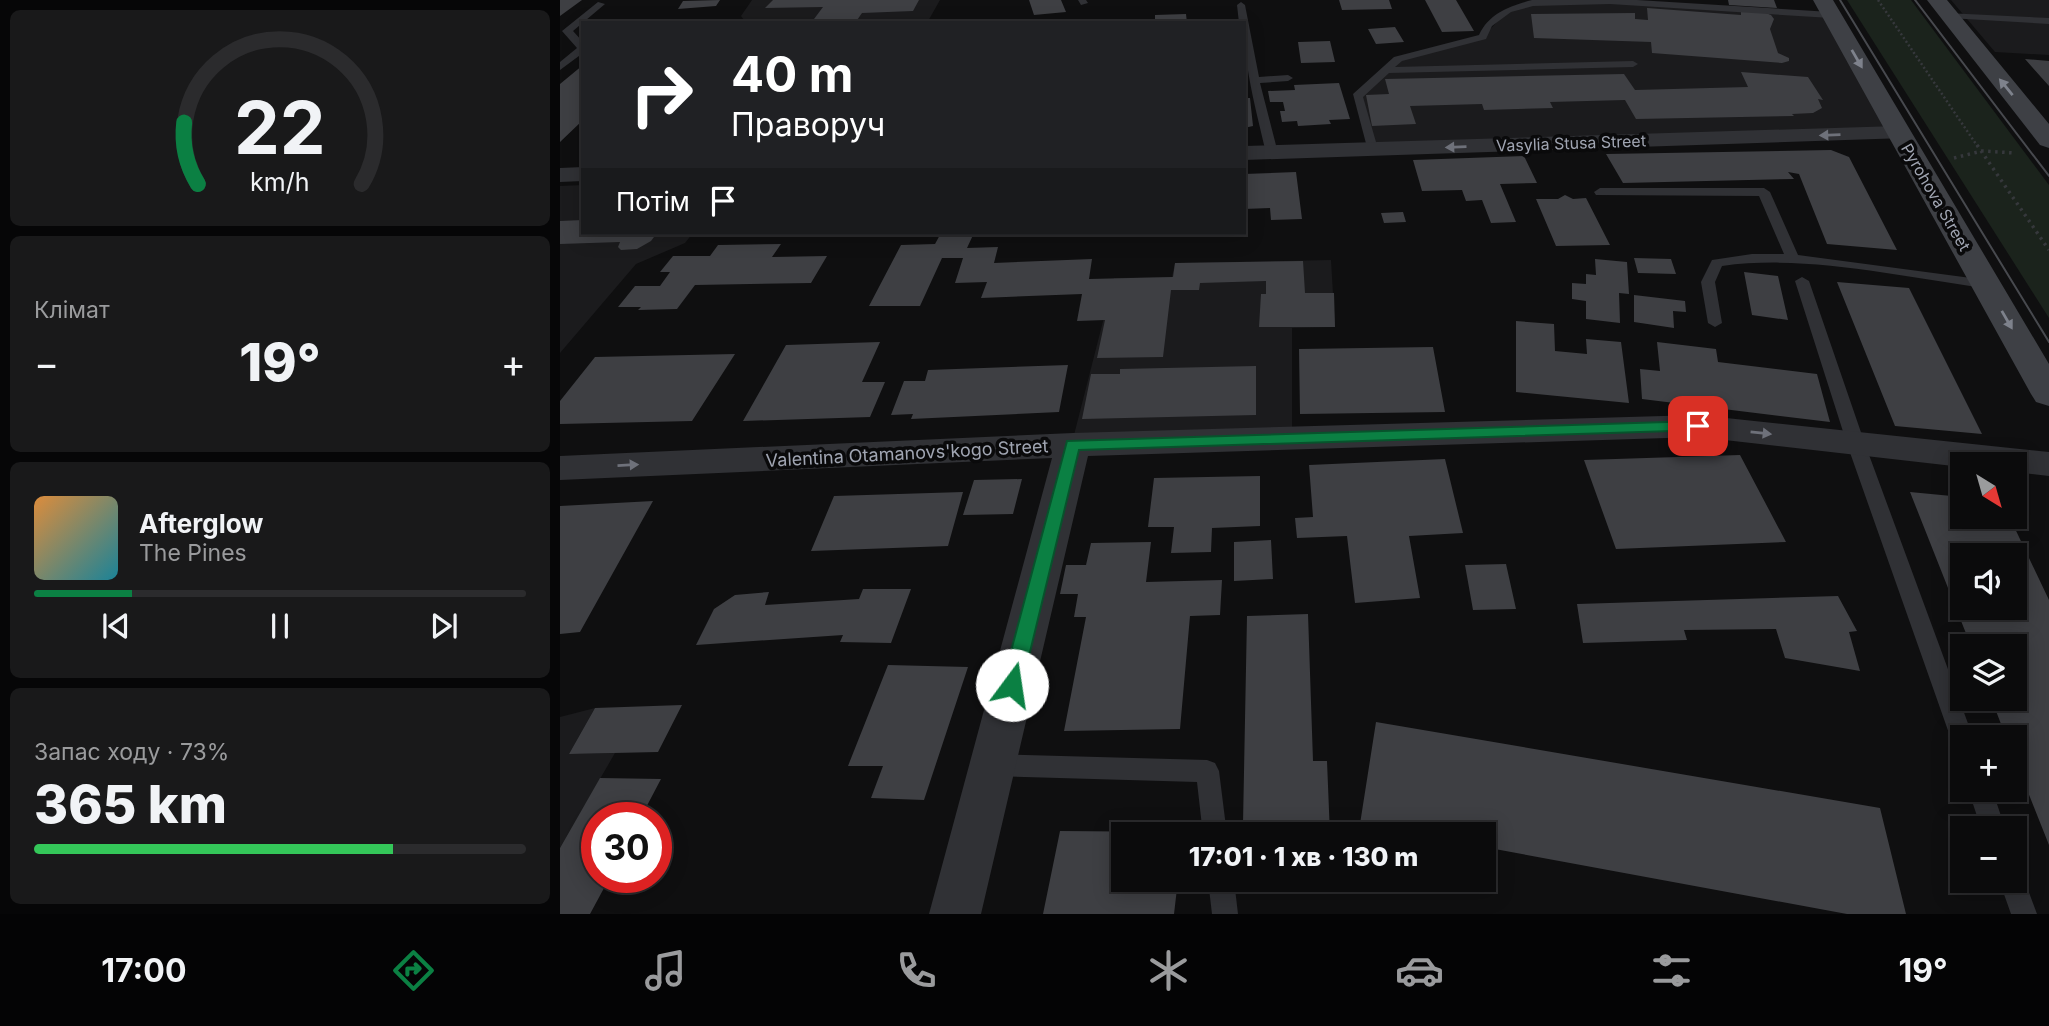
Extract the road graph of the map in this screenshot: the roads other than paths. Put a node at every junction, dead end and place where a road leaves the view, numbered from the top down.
1 (1669, 2) edge
2 (601, 4) dead end
3 (1241, 5) dead end
4 (1827, 8) edge
5 (1943, 8) edge
6 (1244, 21) edge
7 (2049, 21) edge
8 (1246, 34) edge
9 (581, 46) edge
10 (581, 50) edge
11 (1633, 64) dead end
12 (560, 67) edge
13 (1386, 70) junction
14 (1287, 78) dead end
15 (1254, 80) junction
16 (2044, 129) edge
17 (1898, 133) junction
18 (1372, 149) junction
19 (1246, 153) edge
20 (1272, 153) junction
21 (581, 174) edge
22 (560, 175) edge
23 (1600, 192) dead end
24 (1793, 258) junction
25 (1802, 281) dead end
26 (1986, 284) junction
27 (1715, 323) dead end
28 (2049, 394) edge
29 (1856, 444) junction
30 (1073, 445) junction
31 (2049, 464) edge
32 (560, 468) edge
33 (1957, 725) edge
34 (992, 765) junction
35 (1213, 822) edge
36 (1222, 892) edge
37 (2017, 893) edge
38 (955, 914) edge
39 (1225, 914) edge
40 (2024, 914) edge

1 - 4 lane
1 - 13 lane
2 - 9 lane
3 - 6 lane
4 -> 17 main road, Pyrohova Street
5 - 7 lane
16 -> 5 main road
8 - 15 lane
10 - 12 lane
11 - 13 lane
13 - 18 lane
14 - 15 lane
15 - 20 lane
17 -> 18 street, Vasylia Stusa Street
17 - 26 main road, Pyrohova Street
18 - 20 street, Vasylia Stusa Street
19 - 20 street, Vasylia Stusa Street
21 - 22 street
23 - 24 lane
24 - 26 lane
24 - 27 lane
25 - 29 lane
26 -> 28 main road, Pyrohova Street
30 -> 29 street, Valentina Otamanovs'kogo Street
29 - 31 street, Valentina Otamanovs'kogo Street
29 - 33 lane
32 -> 30 street, Valentina Otamanovs'kogo Street
30 - 34 street
34 - 35 lane
34 - 38 street
36 - 39 lane
37 - 40 lane

